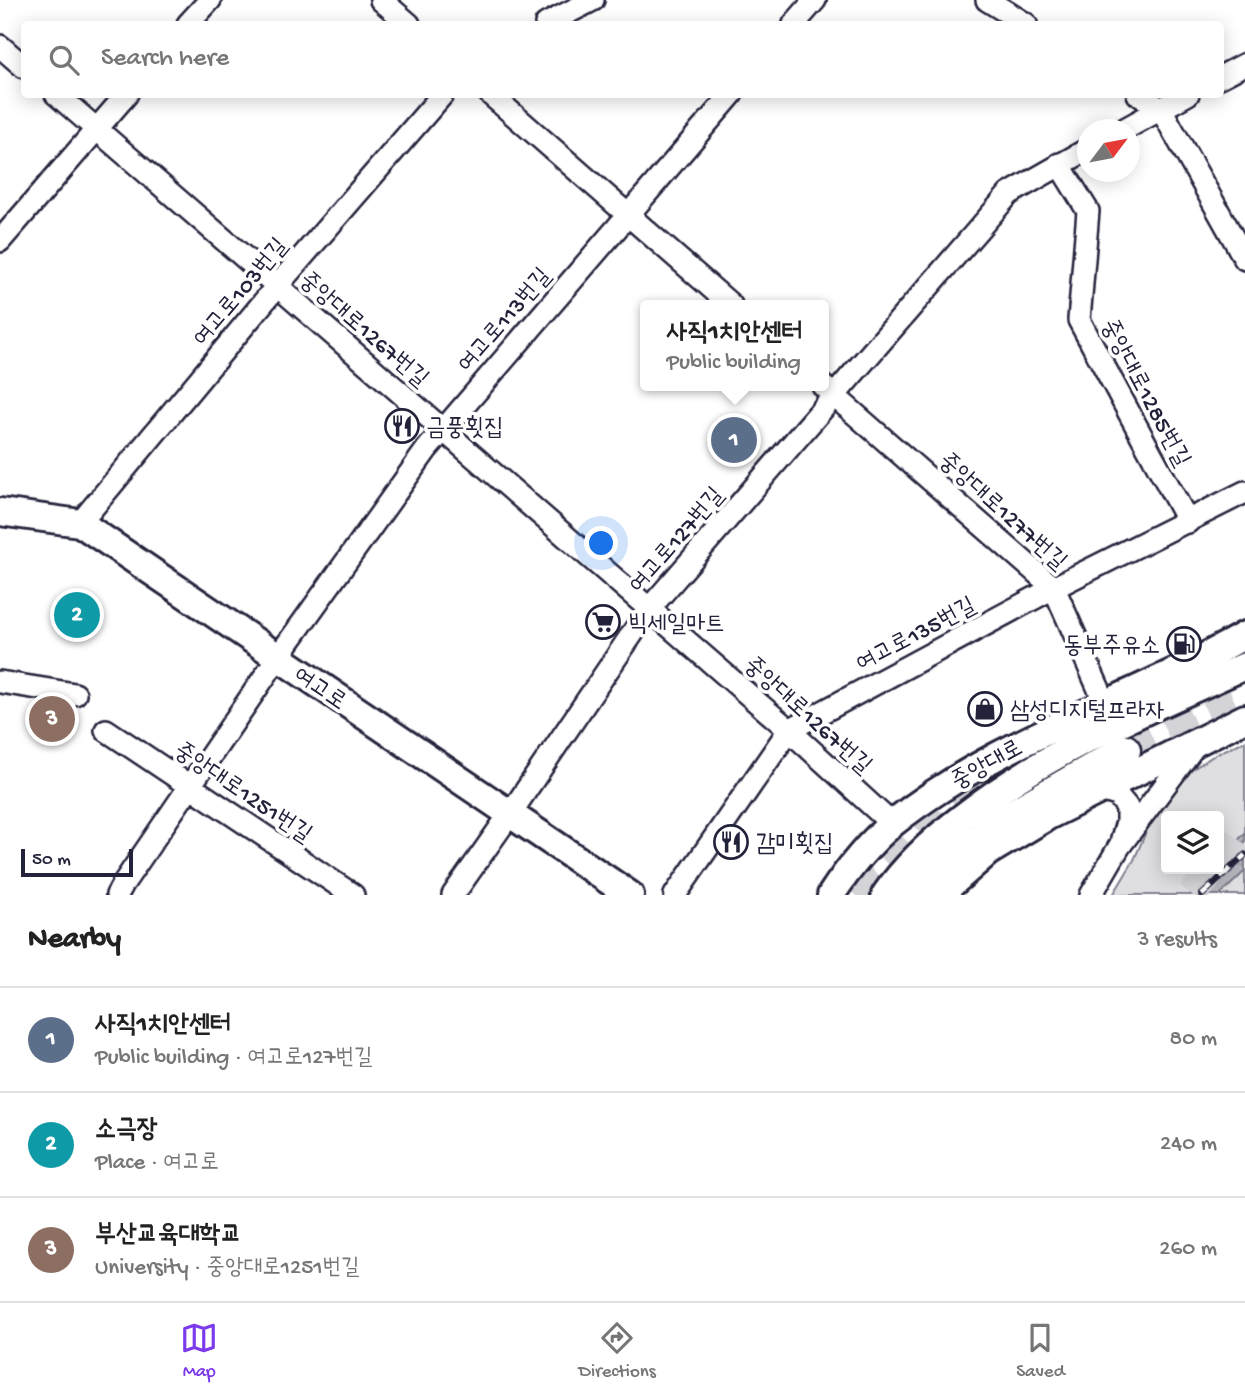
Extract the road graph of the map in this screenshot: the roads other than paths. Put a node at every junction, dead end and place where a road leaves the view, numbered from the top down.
1 (210, 0) edge
2 (381, 0) edge
3 (593, 0) edge
4 (815, 0) edge
5 (987, 0) edge
6 (191, 21) edge
7 (406, 21) edge
8 (553, 21) edge
9 (797, 21) edge
10 (1021, 21) edge
11 (0, 46) edge
12 (21, 64) edge
13 (1245, 64) edge
14 (1224, 75) edge
15 (60, 98) edge
16 (124, 98) edge
17 (440, 98) edge
18 (494, 98) edge
19 (729, 98) edge
20 (1144, 98) edge
21 (1181, 98) edge
22 (1161, 109) junction
23 (1140, 121) edge
24 (96, 130) junction
25 (1077, 154) edge
26 (1059, 164) junction
27 (627, 215) junction
28 (0, 241) edge
29 (1245, 259) edge
30 (276, 286) junction
31 (725, 300) edge
32 (829, 391) edge
33 (443, 430) junction
34 (1245, 492) edge
35 (0, 512) edge
36 (1188, 522) junction
37 (80, 523) junction
38 (1054, 588) junction
39 (649, 608) junction
40 (1245, 635) edge
41 (1245, 645) edge
42 (278, 657) junction
43 (1203, 659) junction
44 (1245, 666) edge
45 (0, 681) edge
46 (75, 694) dead end
47 (1106, 705) junction
48 (1245, 718) edge
49 (106, 730) dead end
50 (789, 730) junction
51 (1200, 740) junction
52 (1125, 750) tunnel mouth
53 (190, 786) junction
54 (1100, 790) junction
55 (510, 814) junction
56 (892, 824) junction
57 (1119, 847) junction
58 (117, 895) edge
59 (353, 895) edge
60 (453, 895) edge
61 (630, 895) edge
62 (675, 895) edge
63 (831, 895) edge
64 (885, 895) edge
65 (915, 895) edge
66 (939, 895) edge
67 (1091, 895) edge

1 - 6 street
2 - 7 street
3 - 8 street
4 - 9 street
5 - 10 street
11 - 12 street
13 - 14 street
15 - 24 street, 중앙대로1267번길
16 - 24 street
17 - 30 street, 여고로103번길
18 - 27 street
19 - 27 street, 여고로113번길
20 - 22 street
21 - 22 street
22 - 23 street
22 - 29 street
24 - 28 street
24 - 30 street, 중앙대로1267번길
25 - 26 street, 여고로127번길
26 - 32 street, 여고로127번길
26 - 36 street, 중앙대로1285번길
27 - 31 street
27 - 33 street, 여고로113번길
30 - 33 street, 중앙대로1267번길
30 - 37 street, 여고로103번길
32 - 38 street, 중앙대로1277번길
32 - 39 street, 여고로127번길
33 - 39 street, 중앙대로1267번길
33 - 42 street, 여고로113번길
34 - 36 street, 여고로135번길
35 - 37 main road, 여고로
36 - 38 street, 여고로135번길
37 - 42 main road, 여고로
38 - 47 street, 중앙대로1277번길
38 - 50 street, 여고로135번길
39 - 50 street, 중앙대로1267번길
39 - 55 street, 여고로127번길
40 - 43 main road, 중앙대로
41 - 43 main road
42 - 53 street, 여고로113번길
42 - 55 main road, 여고로
43 - 47 main road, 중앙대로
44 - 64 main road
45 - 46 street
47 - 56 main road, 중앙대로
48 - 51 main road
49 - 53 street, 중앙대로1251번길
50 - 56 street, 중앙대로1267번길
50 - 62 street, 여고로135번길
51 - 54 main road
51 - 57 street
52 - 65 highway
53 - 58 street, 여고로113번길
53 - 59 street, 중앙대로1251번길
54 - 57 street
54 - 66 main road
55 - 60 street, 여고로127번길
55 - 61 main road, 여고로
56 - 63 main road, 중앙대로
57 - 67 street

